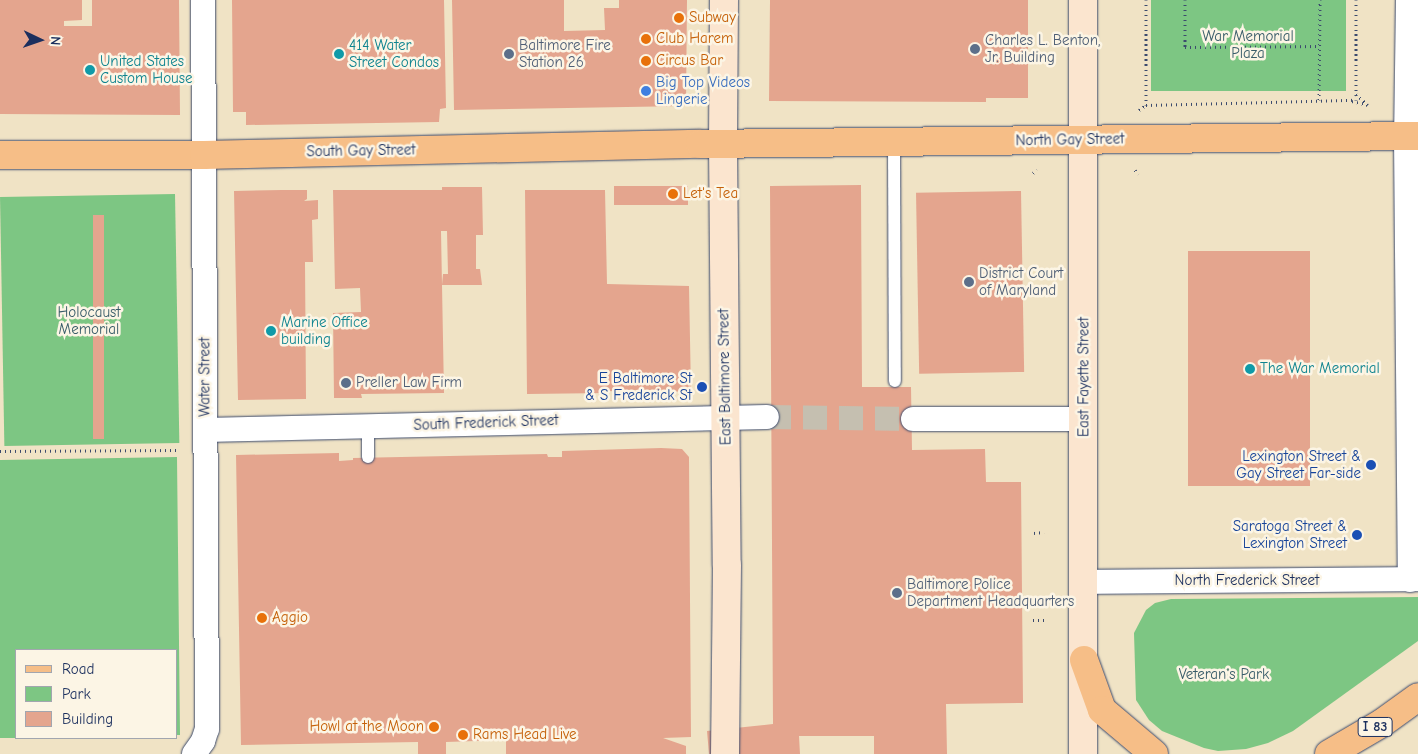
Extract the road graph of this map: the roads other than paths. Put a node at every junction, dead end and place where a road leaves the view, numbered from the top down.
1 (203, 0) edge
2 (724, 0) edge
3 (1083, 0) edge
4 (1408, 0) edge
5 (1412, 136) edge
6 (1085, 140) junction
7 (894, 142) junction
8 (723, 144) junction
9 (0, 155) edge
10 (204, 155) junction
11 (895, 381) dead end
12 (726, 417) junction
13 (767, 417) tunnel mouth
14 (1084, 418) junction
15 (913, 419) tunnel mouth
16 (368, 426) junction
17 (205, 440) junction
18 (368, 457) dead end
19 (1414, 579) edge
20 (1084, 582) junction
21 (1084, 660) junction
22 (1418, 697) edge
23 (196, 752) edge
24 (725, 754) edge
25 (1083, 754) edge
26 (1154, 754) edge
27 (1329, 754) edge

1 - 10 street, Water Street
2 - 8 main road, East Baltimore Street
3 - 6 main road, East Fayette Street
4 - 5 street
5 - 6 main road, North Gay Street
5 - 19 street
6 - 7 main road, North Gay Street
6 - 14 main road, East Fayette Street
7 - 8 main road, North Gay Street
7 - 11 lane
8 - 10 main road, South Gay Street
8 - 12 main road, East Baltimore Street
9 - 10 main road, South Gay Street
10 - 17 street, Water Street
12 - 13 street, South Frederick Street
12 - 16 street, South Frederick Street
12 - 24 main road, East Baltimore Street
14 - 15 street
14 - 20 main road, East Fayette Street
16 - 17 street, South Frederick Street
16 - 18 lane
17 - 23 street, Water Street
19 - 20 street, North Frederick Street
20 - 21 main road, East Fayette Street
21 - 25 main road, East Fayette Street
21 - 26 main road
22 - 27 main road, I 83

